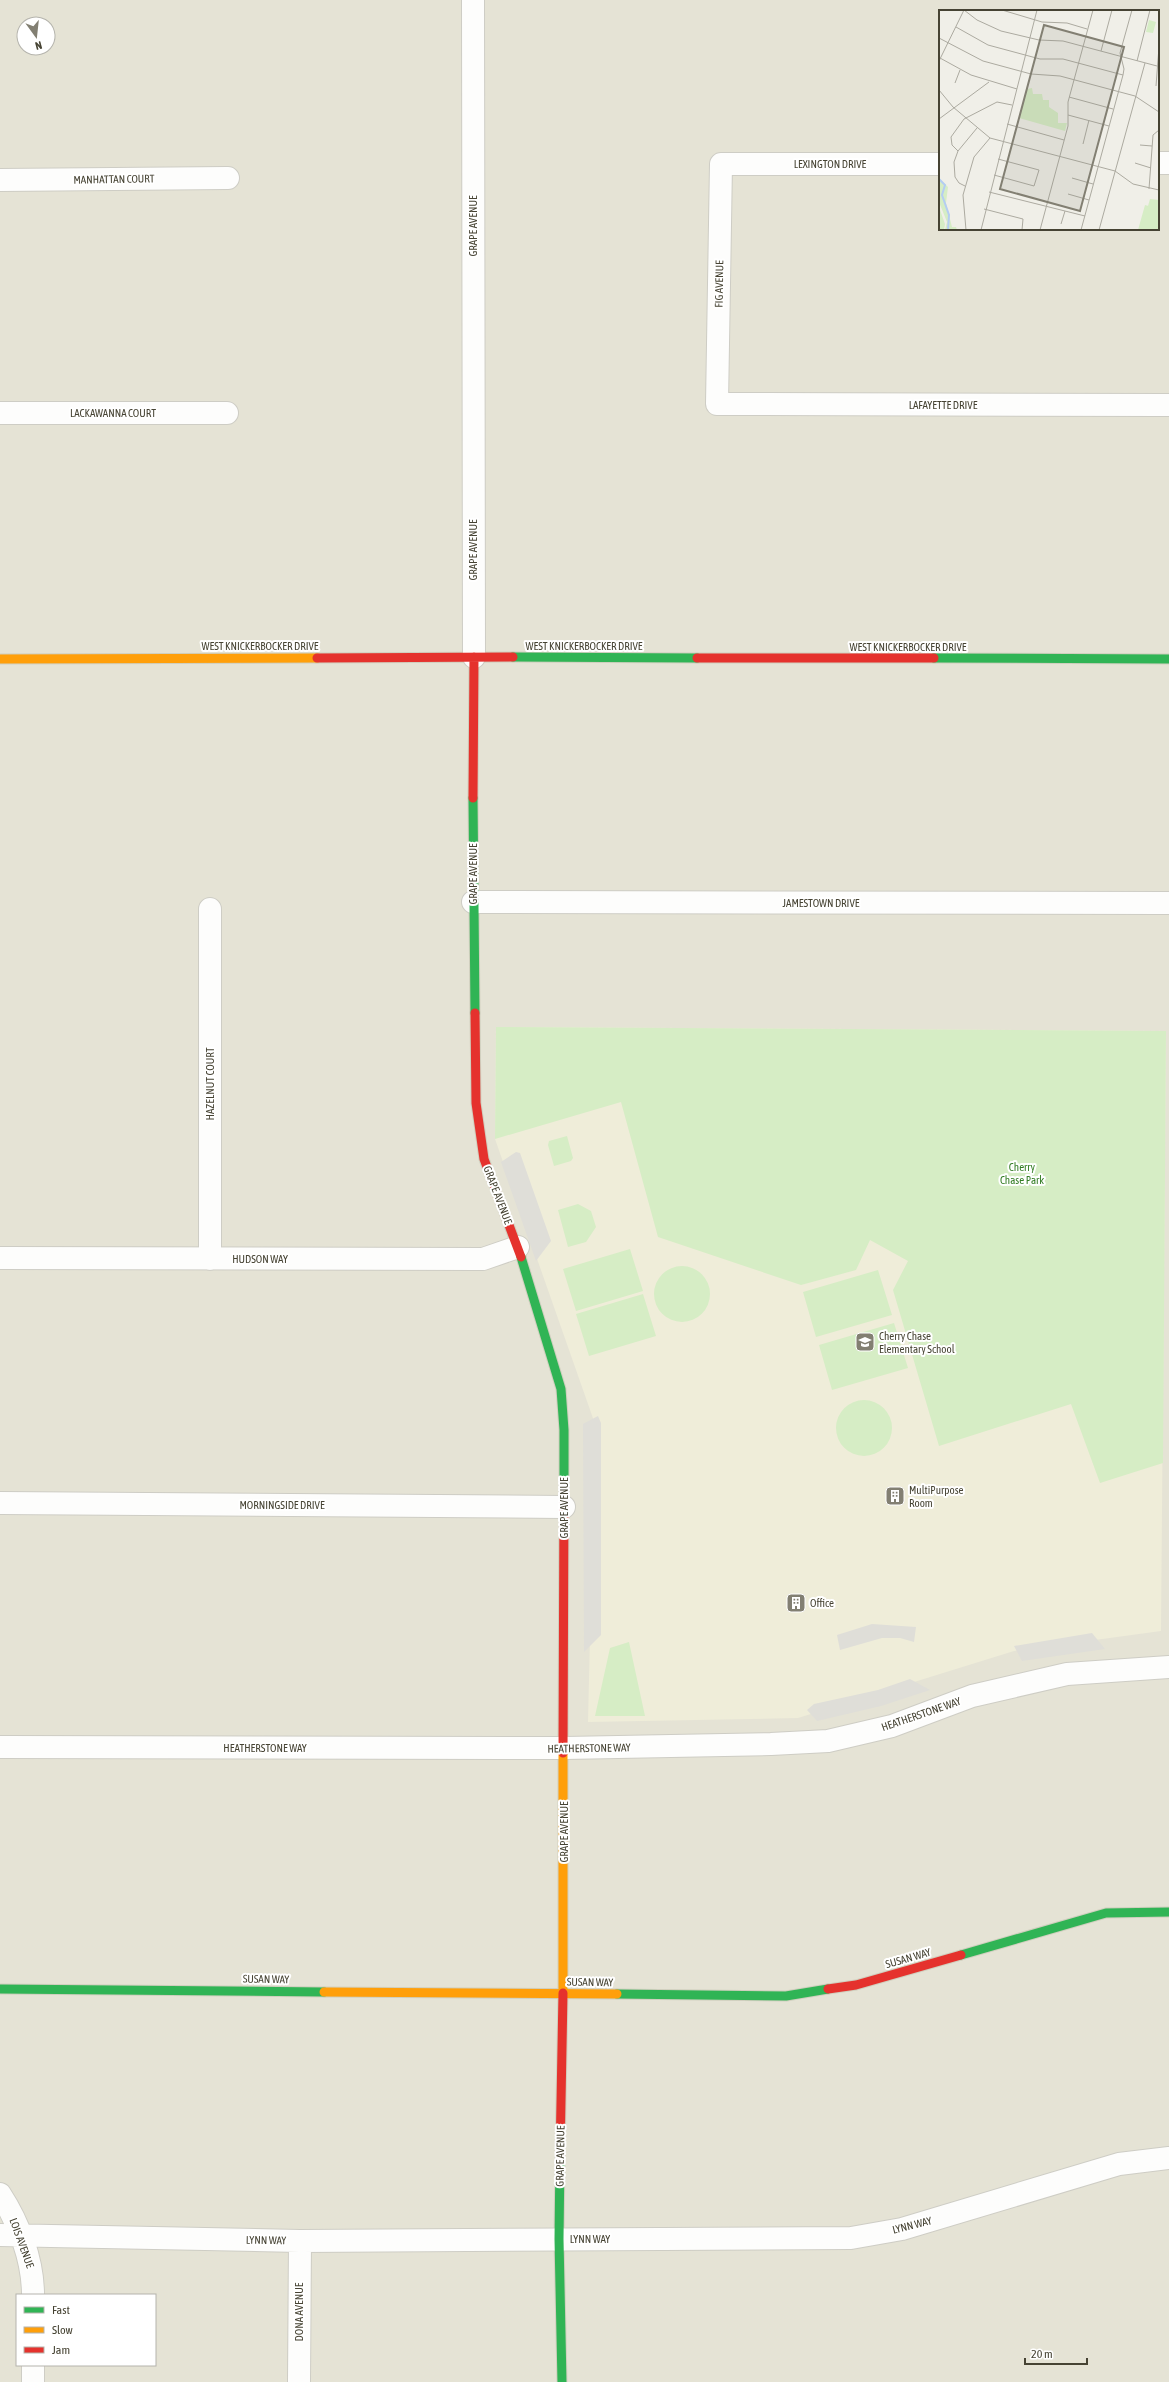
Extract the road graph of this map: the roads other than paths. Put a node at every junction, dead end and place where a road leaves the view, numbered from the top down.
1 (474, 0) edge
2 (721, 164) joint
3 (939, 164) edge
4 (228, 178) dead end
5 (0, 180) edge
6 (717, 404) joint
7 (1169, 405) edge
8 (0, 413) edge
9 (227, 413) dead end
10 (474, 657) junction
11 (0, 659) edge
12 (1169, 659) edge
13 (473, 902) junction
14 (1169, 903) edge
15 (210, 909) dead end
16 (518, 1247) junction
17 (0, 1258) edge
18 (210, 1259) junction
19 (0, 1503) edge
20 (564, 1506) junction
21 (1169, 1667) edge
22 (0, 1747) edge
23 (565, 1748) junction
24 (1169, 1912) edge
25 (0, 1988) edge
26 (563, 1994) junction
27 (1169, 2158) edge
28 (0, 2194) edge
29 (10, 2235) edge
30 (559, 2239) junction
31 (300, 2241) junction
32 (33, 2294) edge
33 (33, 2366) edge
34 (33, 2382) edge
35 (299, 2382) edge
36 (562, 2382) edge

1 - 10 street, GRAPE AVENUE
2 - 3 street, LEXINGTON DRIVE
2 - 6 street, FIG AVENUE
4 - 5 street, MANHATTAN COURT
6 - 7 street, LAFAYETTE DRIVE
8 - 9 street, LACKAWANNA COURT
10 - 11 street, WEST KNICKERBOCKER DRIVE
10 - 12 street, WEST KNICKERBOCKER DRIVE
10 - 13 street, GRAPE AVENUE
13 - 14 street, JAMESTOWN DRIVE
13 - 16 street, GRAPE AVENUE
15 - 18 street, HAZELNUT COURT
16 - 18 street, HUDSON WAY
16 - 20 street, GRAPE AVENUE
17 - 18 street, HUDSON WAY
19 - 20 street, MORNINGSIDE DRIVE
20 - 23 street, GRAPE AVENUE
21 - 23 street, HEATHERSTONE WAY
22 - 23 street, HEATHERSTONE WAY
23 - 26 street, GRAPE AVENUE
24 - 26 street, SUSAN WAY
25 - 26 street, SUSAN WAY
26 - 30 street, GRAPE AVENUE
27 - 30 street, LYNN WAY
28 - 29 street, LOIS AVENUE
29 - 31 street, LYNN WAY
29 - 32 street, LOIS AVENUE
30 - 31 street, LYNN WAY
30 - 36 street, GRAPE AVENUE
31 - 35 street, DONA AVENUE
33 - 34 street

